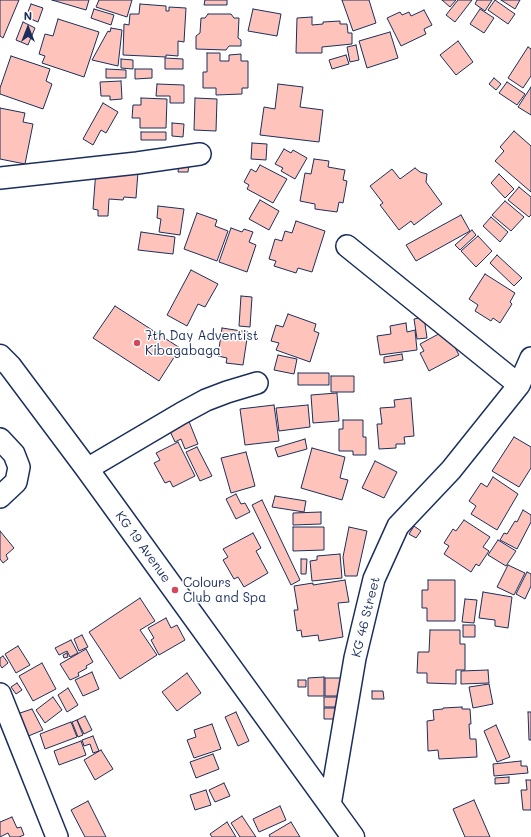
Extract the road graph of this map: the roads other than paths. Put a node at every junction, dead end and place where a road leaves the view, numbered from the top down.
1 (200, 154) dead end
2 (0, 178) edge
3 (347, 246) dead end
4 (0, 356) edge
5 (531, 358) edge
6 (257, 383) dead end
7 (519, 385) junction
8 (0, 439) edge
9 (87, 469) junction
10 (0, 497) edge
11 (0, 694) edge
12 (330, 805) junction
13 (57, 837) edge
14 (353, 837) edge

1 - 2 street
3 - 7 street
4 - 9 main road, KG 19 Avenue
5 - 7 street, KG 46 Street
6 - 9 street
7 - 12 street, KG 46 Street
8 - 10 street
9 - 12 main road, KG 19 Avenue
11 - 13 street
12 - 14 main road, KG 19 Avenue

